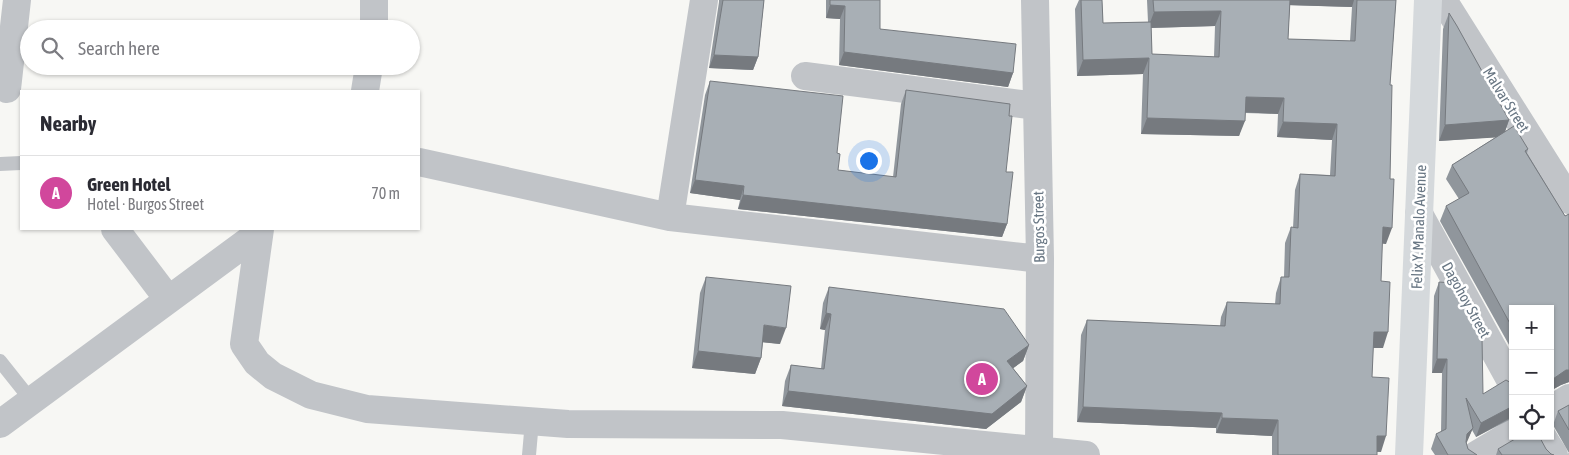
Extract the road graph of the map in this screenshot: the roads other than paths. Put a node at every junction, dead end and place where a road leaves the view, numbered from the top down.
1 (17, 0) edge
2 (374, 0) edge
3 (704, 0) edge
4 (1036, 0) edge
5 (1428, 0) edge
6 (1443, 0) edge
7 (374, 20) edge
8 (368, 75) edge
9 (805, 76) dead end
10 (10, 90) edge
11 (365, 90) edge
12 (1038, 106) junction
13 (420, 162) edge
14 (20, 163) edge
15 (0, 164) edge
16 (1569, 200) edge
17 (1419, 214) junction
18 (670, 217) junction
19 (116, 230) edge
20 (260, 231) edge
21 (1040, 259) junction
22 (168, 299) junction
23 (0, 361) edge
24 (1509, 378) edge
25 (1569, 398) edge
26 (31, 400) junction
27 (1554, 407) edge
28 (532, 421) junction
29 (0, 424) edge
30 (1509, 435) edge
31 (1545, 440) edge
32 (1039, 453) edge
33 (529, 455) edge
34 (1086, 455) edge
35 (1409, 455) edge
36 (1476, 455) edge
37 (1554, 455) edge

1 - 10 street
2 - 7 street
3 - 18 street
4 - 12 street, Burgos Street
5 - 17 main road, Felix Y. Manalo Avenue
6 - 16 street, Malvar Street
8 - 11 street
9 - 12 street
12 - 21 street, Burgos Street
13 - 18 street
14 - 15 lane
17 - 24 street, Dagohoy Street
17 - 35 main road, Felix Y. Manalo Avenue
18 - 21 street
19 - 22 street
20 - 22 street
20 - 28 street
21 - 32 street, Burgos Street
22 - 26 street
23 - 26 lane
25 - 27 street
26 - 29 street
28 - 32 street
28 - 33 lane
30 - 36 street
31 - 37 street
32 - 34 street

